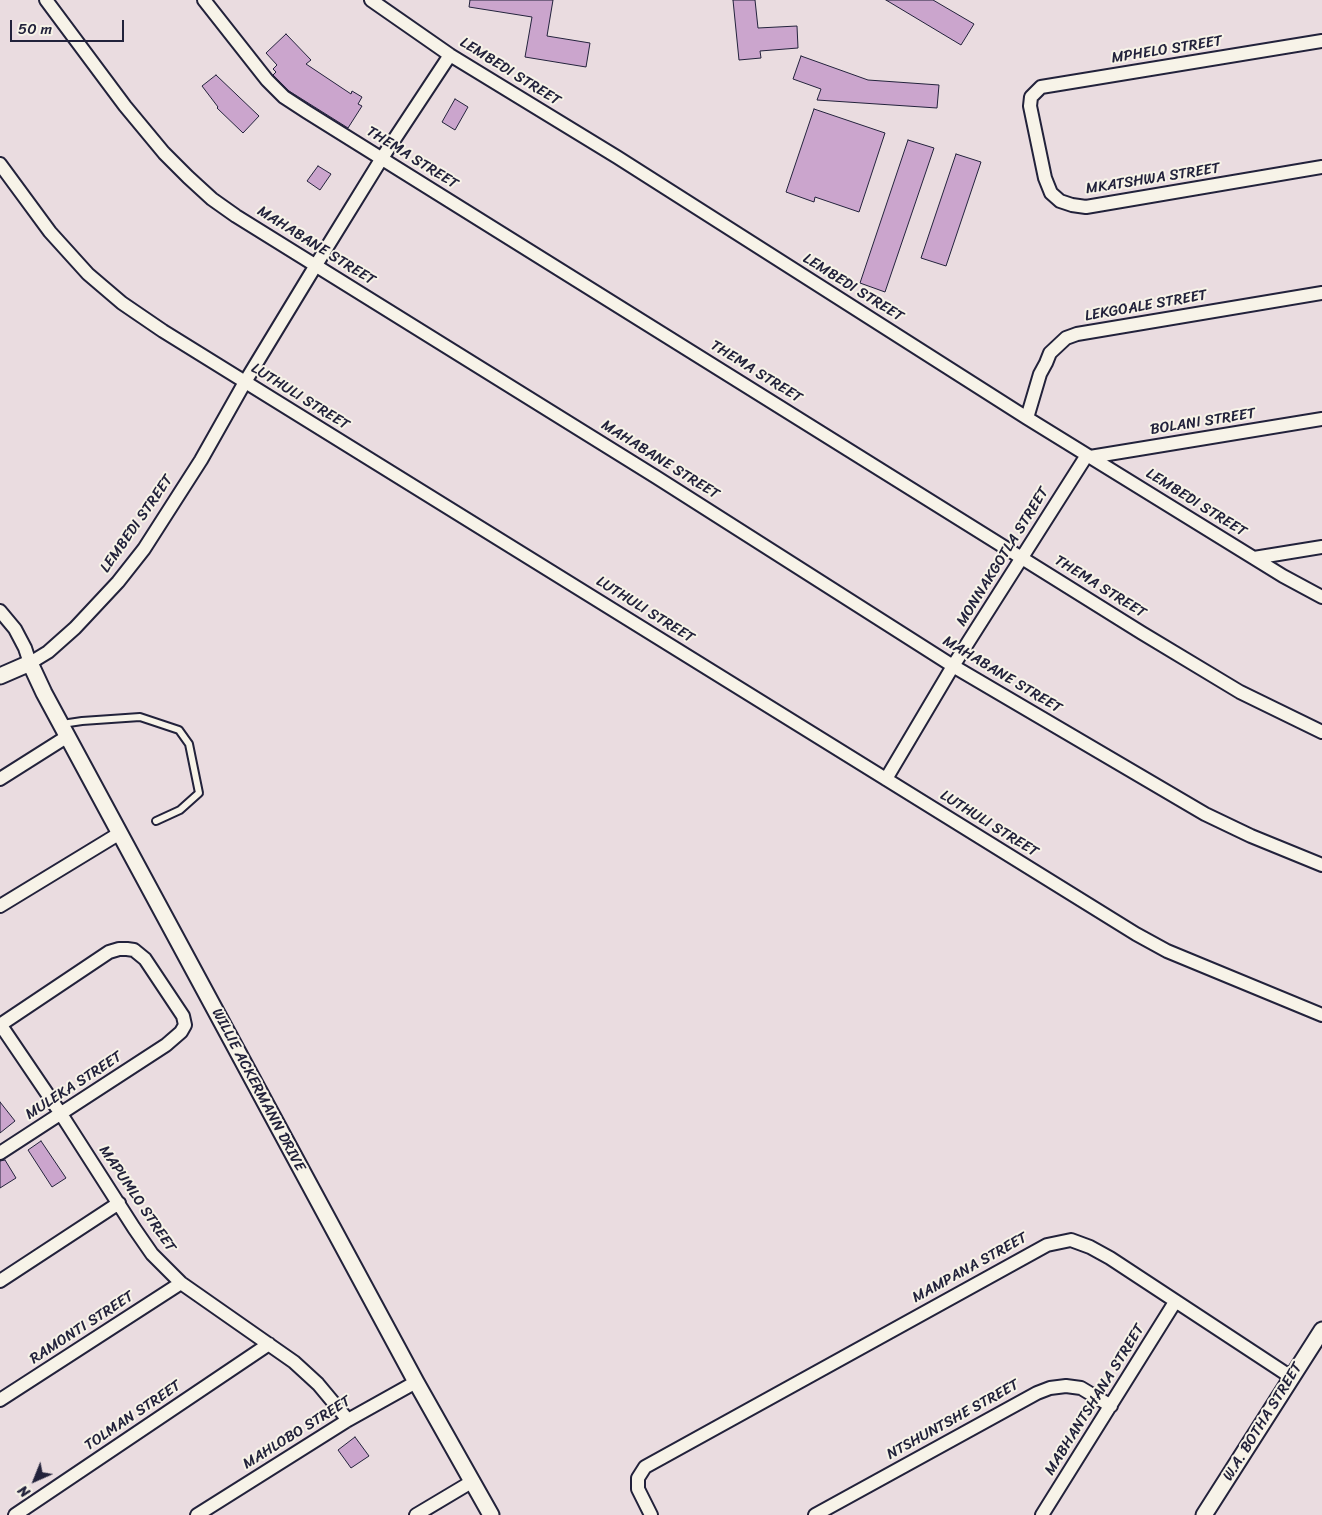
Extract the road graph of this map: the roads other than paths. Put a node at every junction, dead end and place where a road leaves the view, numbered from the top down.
1 (46, 0) edge
2 (204, 0) edge
3 (371, 0) edge
4 (1322, 41) edge
5 (450, 55) junction
6 (1030, 106) joint
7 (382, 158) junction
8 (0, 164) edge
9 (1322, 167) edge
10 (316, 265) junction
11 (1322, 293) edge
12 (245, 382) junction
13 (1027, 418) junction
14 (1322, 419) edge
15 (1089, 456) junction
16 (1322, 547) edge
17 (1023, 557) junction
18 (1254, 558) junction
19 (1322, 596) edge
20 (0, 612) edge
21 (30, 663) junction
22 (953, 666) junction
23 (0, 676) edge
24 (65, 730) junction
25 (1322, 732) edge
26 (0, 778) edge
27 (886, 779) junction
28 (156, 820) dead end
29 (120, 833) junction
30 (1322, 865) edge
31 (0, 906) edge
32 (1322, 1015) edge
33 (0, 1025) edge
34 (61, 1114) junction
35 (0, 1153) edge
36 (119, 1203) junction
37 (0, 1280) edge
38 (181, 1283) junction
39 (1175, 1302) junction
40 (1322, 1330) edge
41 (269, 1344) junction
42 (1291, 1377) junction
43 (416, 1382) junction
44 (0, 1400) edge
45 (1111, 1406) junction
46 (348, 1420) junction
47 (473, 1481) junction
48 (15, 1515) edge
49 (197, 1515) edge
50 (416, 1515) edge
51 (491, 1515) edge
52 (651, 1515) edge
53 (815, 1515) edge
54 (1042, 1515) edge
55 (1204, 1515) edge

1 - 10 street, MAHABANE STREET
2 - 7 street, THEMA STREET
3 - 5 street, LEMBEDI STREET
4 - 6 street, MPHELO STREET
5 - 7 street, LEMBEDI STREET
5 - 13 street, LEMBEDI STREET
6 - 9 street, MKATSHWA STREET
7 - 10 street, LEMBEDI STREET
7 - 17 street, THEMA STREET
8 - 12 street, LUTHULI STREET
10 - 12 street, LEMBEDI STREET
10 - 22 street, MAHABANE STREET
11 - 13 street, LEKGOALE STREET
12 - 21 street, LEMBEDI STREET
12 - 27 street, LUTHULI STREET
13 - 15 street, LEMBEDI STREET
14 - 15 street, BOLANI STREET
15 - 17 street, MONNAKGOTLA STREET
15 - 18 street, LEMBEDI STREET
16 - 18 street
17 - 22 street, MONNAKGOTLA STREET
17 - 25 street, THEMA STREET
18 - 19 street, LEMBEDI STREET
20 - 21 street
21 - 23 street
21 - 24 street, WILLIE ACKERMANN DRIVE
22 - 27 street, MONNAKGOTLA STREET
22 - 30 street, MAHABANE STREET
24 - 26 street
24 - 28 lane
24 - 29 street, WILLIE ACKERMANN DRIVE
27 - 32 street, LUTHULI STREET
29 - 31 street
29 - 43 street, WILLIE ACKERMANN DRIVE
33 - 34 street, MAPUMLO STREET
33 - 34 street, MULEKA STREET
34 - 35 street, MULEKA STREET
34 - 36 street, MAPUMLO STREET
36 - 37 street
36 - 38 street, MAPUMLO STREET
38 - 41 street, MAPUMLO STREET
38 - 44 street, RAMONTI STREET
39 - 42 street, MAMPANA STREET
39 - 45 street, MABHANTSHANA STREET
39 - 52 street, MAMPANA STREET
40 - 42 street, W.A. BOTHA STREET
41 - 46 street, MAPUMLO STREET
41 - 48 street, TOLMAN STREET
42 - 55 street, W.A. BOTHA STREET
43 - 46 street, MAHLOBO STREET
43 - 47 street, WILLIE ACKERMANN DRIVE
45 - 53 street, NTSHUNTSHE STREET
45 - 54 street, MABHANTSHANA STREET
46 - 49 street, MAHLOBO STREET
47 - 50 street
47 - 51 street, WILLIE ACKERMANN DRIVE

